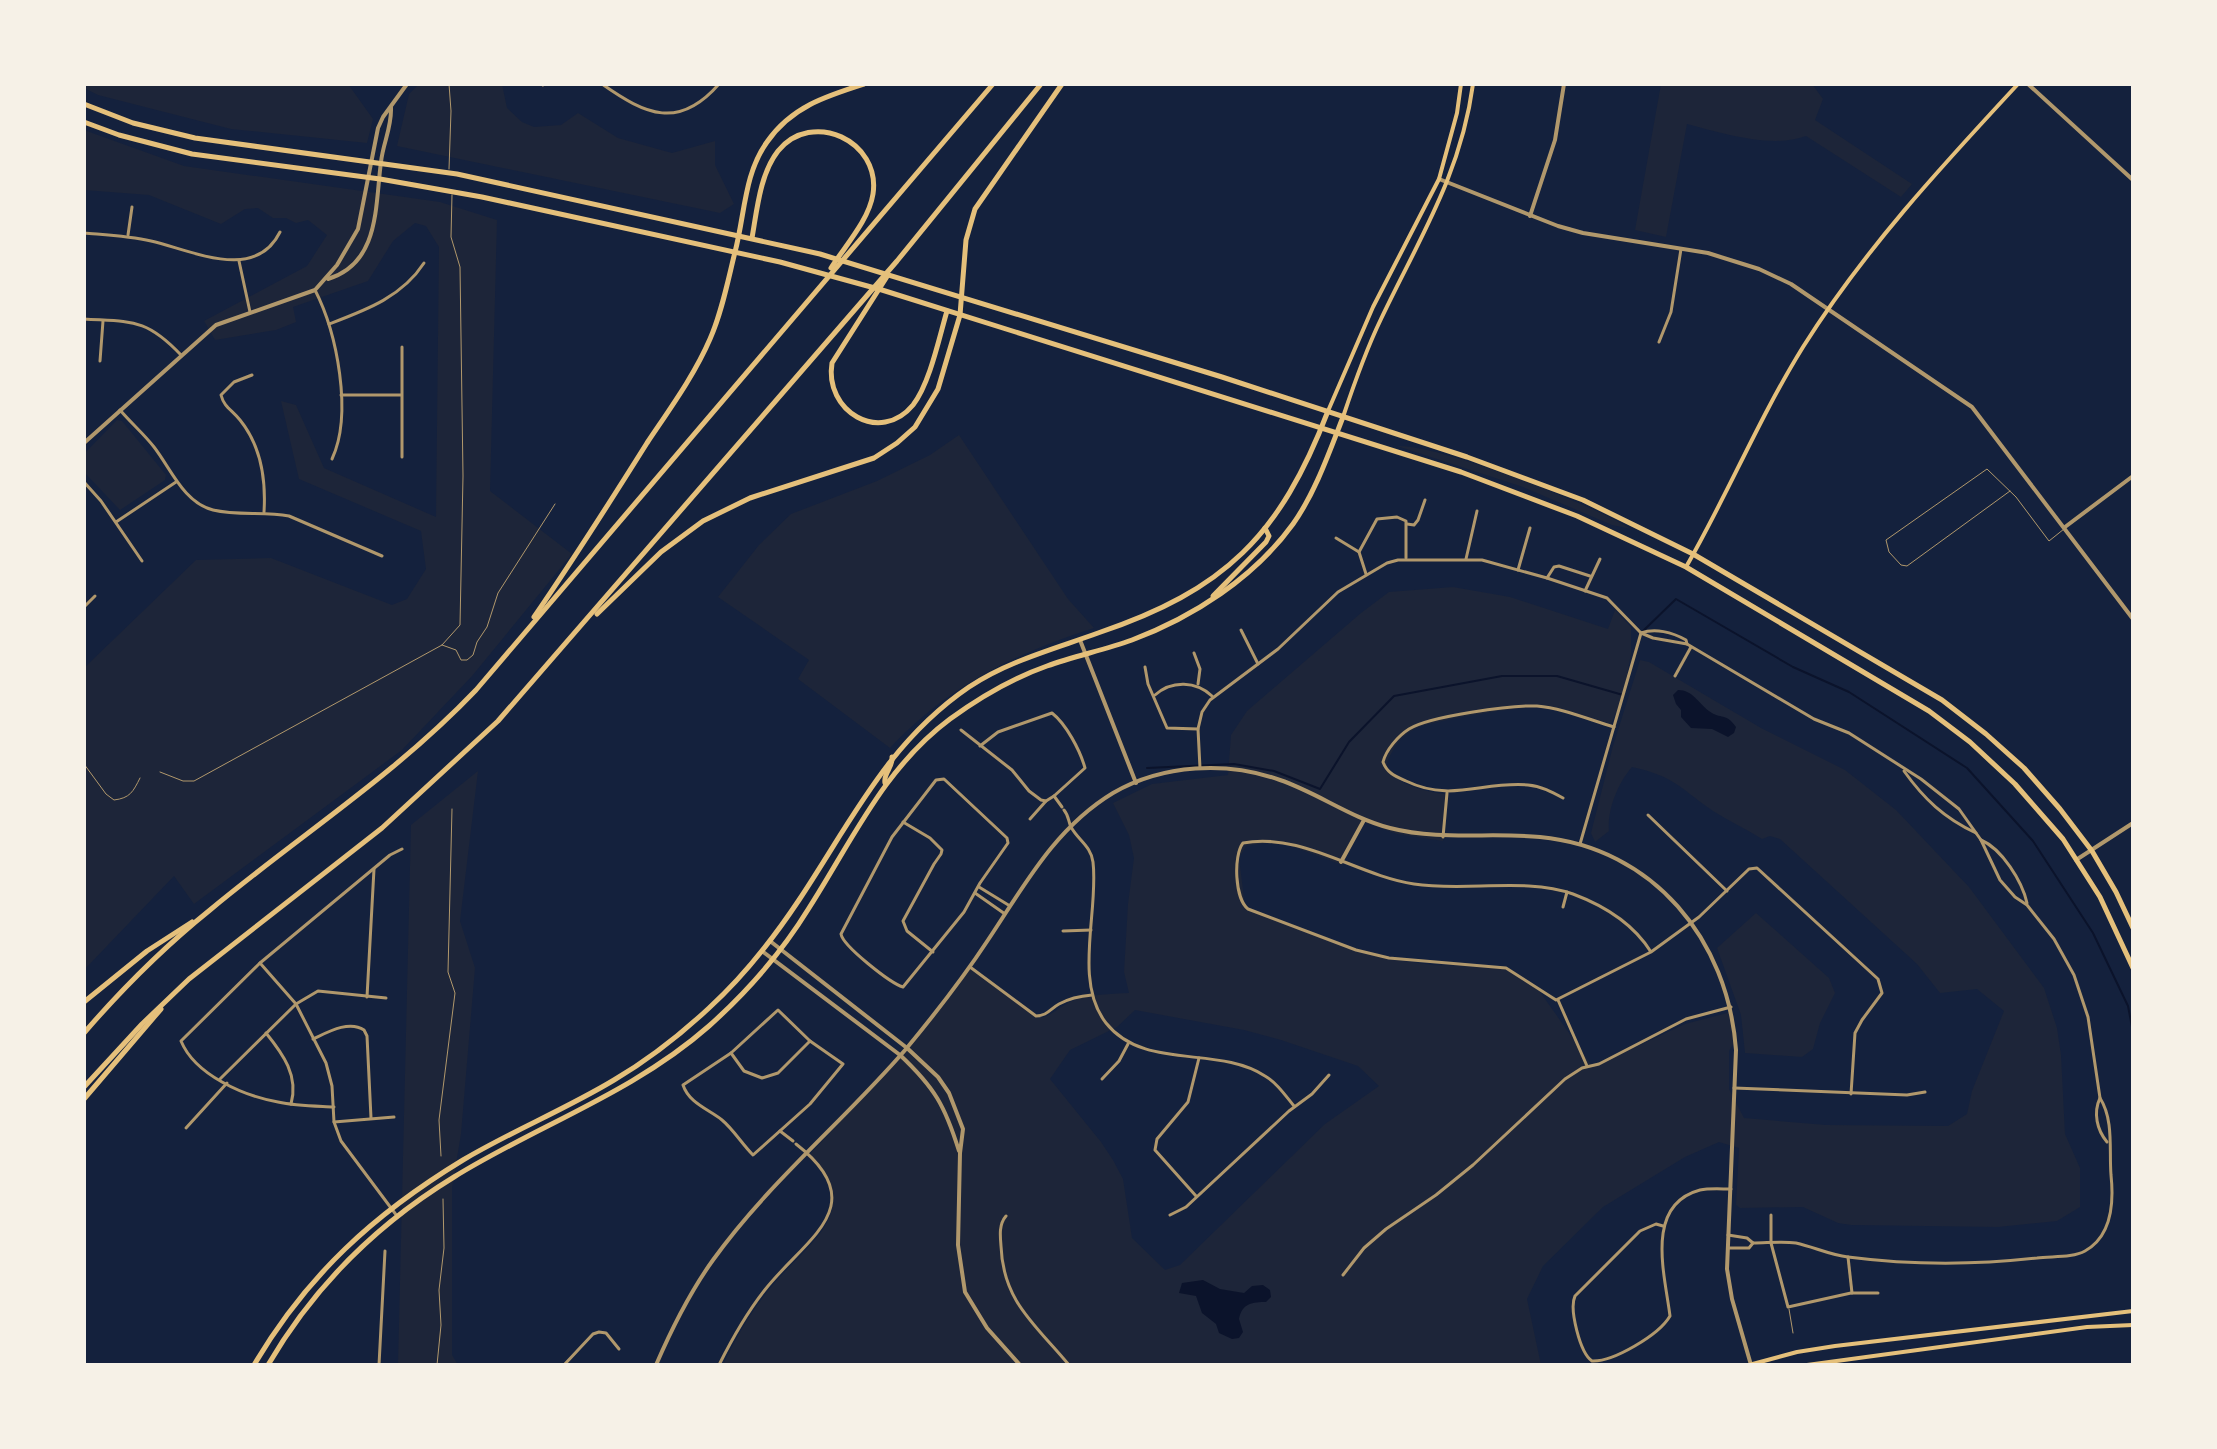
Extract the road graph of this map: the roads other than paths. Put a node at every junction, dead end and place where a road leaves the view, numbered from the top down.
1 (449, 84) edge
2 (602, 84) edge
3 (719, 84) edge
4 (864, 84) edge
5 (993, 84) edge
6 (1041, 84) edge
7 (1062, 84) edge
8 (1461, 84) edge
9 (1473, 84) edge
10 (1564, 84) edge
11 (2018, 84) edge
12 (2028, 84) edge
13 (404, 85) edge
14 (84, 104) edge
15 (391, 107) junction
16 (84, 122) edge
17 (371, 161) junction
18 (381, 162) junction
19 (449, 173) junction
20 (368, 178) junction
21 (380, 179) junction
22 (1439, 179) junction
23 (2133, 180) edge
24 (1448, 183) junction
25 (452, 192) junction
26 (132, 207) dead end
27 (1530, 216) junction
28 (280, 232) dead end
29 (84, 233) edge
30 (738, 235) junction
31 (128, 236) junction
32 (752, 238) junction
33 (1681, 249) junction
34 (735, 252) junction
35 (239, 260) junction
36 (897, 261) junction
37 (424, 263) dead end
38 (326, 280) junction
39 (817, 288) junction
40 (315, 290) junction
41 (963, 298) junction
42 (1829, 309) junction
43 (947, 311) junction
44 (250, 312) junction
45 (960, 315) junction
46 (84, 319) edge
47 (103, 321) junction
48 (329, 324) junction
49 (1659, 342) dead end
50 (402, 347) dead end
51 (181, 355) junction
52 (100, 361) dead end
53 (252, 375) dead end
54 (340, 395) junction
55 (401, 395) junction
56 (120, 410) junction
57 (1328, 411) junction
58 (1343, 417) junction
59 (1321, 429) junction
60 (1336, 434) junction
61 (84, 443) edge
62 (402, 457) dead end
63 (332, 459) dead end
64 (2133, 476) edge
65 (177, 481) junction
66 (84, 482) edge
67 (2010, 491) junction
68 (1425, 500) dead end
69 (555, 504) dead end
70 (1477, 511) dead end
71 (264, 512) junction
72 (116, 522) junction
73 (1407, 524) junction
74 (2065, 527) junction
75 (1265, 528) junction
76 (1530, 528) dead end
77 (1336, 538) dead end
78 (1359, 552) junction
79 (1693, 554) junction
80 (382, 556) dead end
81 (1406, 558) junction
82 (1466, 559) junction
83 (1600, 559) dead end
84 (142, 561) dead end
85 (1686, 567) junction
86 (1518, 570) junction
87 (1366, 575) junction
88 (1590, 576) junction
89 (1547, 578) junction
90 (1585, 591) junction
91 (95, 596) dead end
92 (1210, 600) junction
93 (84, 607) edge
94 (2133, 619) edge
95 (1241, 630) dead end
96 (578, 631) junction
97 (1641, 633) junction
98 (520, 637) junction
99 (1080, 640) junction
100 (1687, 644) junction
101 (442, 645) junction
102 (1691, 647) junction
103 (1194, 653) dead end
104 (1086, 655) junction
105 (1258, 664) junction
106 (1145, 667) dead end
107 (1675, 676) dead end
108 (1198, 684) junction
109 (1155, 695) junction
110 (1214, 697) junction
111 (1614, 727) junction
112 (1198, 729) junction
113 (961, 730) dead end
114 (980, 746) junction
115 (892, 756) junction
116 (84, 764) edge
117 (1200, 768) junction
118 (1902, 768) junction
119 (160, 772) dead end
120 (140, 778) dead end
121 (885, 783) junction
122 (1136, 783) junction
123 (1447, 793) junction
124 (1054, 796) junction
125 (1563, 798) dead end
126 (1046, 801) junction
127 (452, 809) dead end
128 (1648, 815) dead end
129 (1030, 819) dead end
130 (1364, 820) junction
131 (903, 822) junction
132 (2133, 823) edge
133 (1070, 826) junction
134 (1976, 833) junction
135 (1443, 837) junction
136 (1981, 840) junction
137 (1580, 844) junction
138 (402, 849) dead end
139 (2092, 851) junction
140 (2076, 860) junction
141 (1341, 862) junction
142 (374, 869) junction
143 (979, 886) junction
144 (1727, 891) junction
145 (1567, 892) junction
146 (975, 893) junction
147 (2027, 905) junction
148 (1010, 906) junction
149 (1563, 907) dead end
150 (209, 910) junction
151 (1005, 914) junction
152 (1692, 923) junction
153 (2133, 928) edge
154 (1091, 930) junction
155 (1063, 931) dead end
156 (770, 941) junction
157 (780, 949) junction
158 (762, 951) junction
159 (933, 952) junction
160 (1651, 952) junction
161 (773, 959) junction
162 (260, 963) junction
163 (970, 967) junction
164 (2133, 968) edge
165 (174, 992) junction
166 (1092, 995) junction
167 (367, 997) junction
168 (386, 998) dead end
169 (1558, 999) junction
170 (84, 1002) edge
171 (296, 1004) junction
172 (1731, 1007) junction
173 (84, 1033) edge
174 (266, 1033) junction
175 (313, 1039) junction
176 (810, 1041) junction
177 (1129, 1042) junction
178 (907, 1048) junction
179 (731, 1053) junction
180 (900, 1055) junction
181 (1199, 1058) junction
182 (1587, 1066) junction
183 (1329, 1075) dead end
184 (220, 1079) junction
185 (1102, 1079) dead end
186 (227, 1083) junction
187 (84, 1087) edge
188 (1734, 1088) junction
189 (1925, 1092) dead end
190 (1851, 1094) junction
191 (2100, 1098) junction
192 (84, 1099) edge
193 (291, 1104) junction
194 (1294, 1106) junction
195 (334, 1107) junction
196 (394, 1117) dead end
197 (371, 1118) junction
198 (334, 1122) junction
199 (526, 1126) junction
200 (186, 1128) dead end
201 (780, 1131) junction
202 (530, 1137) junction
203 (2108, 1144) junction
204 (807, 1153) junction
205 (960, 1153) junction
206 (441, 1156) dead end
207 (1731, 1189) junction
208 (1196, 1196) junction
209 (443, 1199) dead end
210 (391, 1208) junction
211 (1170, 1215) dead end
212 (1771, 1215) dead end
213 (397, 1216) junction
214 (1006, 1216) dead end
215 (1663, 1226) junction
216 (1728, 1235) junction
217 (1753, 1243) junction
218 (1771, 1243) junction
219 (1728, 1248) junction
220 (385, 1251) dead end
221 (1848, 1257) junction
222 (1343, 1275) dead end
223 (1852, 1293) junction
224 (1878, 1293) dead end
225 (1788, 1307) junction
226 (2133, 1311) edge
227 (2133, 1325) edge
228 (1793, 1333) dead end
229 (619, 1349) dead end
230 (254, 1365) edge
231 (268, 1365) edge
232 (379, 1365) edge
233 (437, 1365) edge
234 (564, 1365) edge
235 (656, 1365) edge
236 (719, 1365) edge
237 (1020, 1365) edge
238 (1069, 1365) edge
239 (1750, 1365) edge
240 (1807, 1365) edge

1 - 19 lane
2 - 3 street
4 - 30 main road
5 - 39 main road
6 - 36 main road
7 - 41 main road
8 - 22 main road
9 - 24 main road
10 - 27 street
11 - 42 main road
12 - 23 street
13 - 15 street
14 - 17 main road
15 - 17 street
15 - 18 street
16 - 20 main road
17 - 18 main road
17 - 20 street
18 - 19 main road
18 - 21 street
19 - 30 main road
20 - 21 main road
20 - 38 street
21 - 25 main road
21 - 38 street
22 - 24 street
22 - 57 main road
24 - 27 street
24 - 58 main road
25 - 34 main road
25 - 101 lane
26 - 31 street
27 - 33 street
28 - 35 street
29 - 31 street
30 - 32 main road
30 - 34 main road
31 - 35 street
32 - 39 main road
32 - 41 main road
33 - 42 street
33 - 49 street
34 - 43 main road
34 - 98 main road
35 - 44 street
36 - 43 main road
36 - 96 main road
37 - 48 street
38 - 40 street
39 - 98 main road
40 - 44 street
40 - 48 street
41 - 45 main road
41 - 57 main road
42 - 74 street
42 - 79 main road
43 - 45 main road
44 - 51 street
45 - 59 main road
45 - 96 main road
46 - 47 street
47 - 51 street
47 - 52 street
48 - 54 street
50 - 55 street
51 - 56 street
53 - 71 street
54 - 55 street
54 - 63 street
55 - 62 street
56 - 61 street
56 - 65 street
57 - 58 main road
57 - 59 main road
58 - 60 main road
58 - 79 main road
59 - 60 main road
59 - 75 main road
60 - 85 main road
60 - 92 main road
64 - 74 street
65 - 71 street
65 - 72 street
66 - 72 street
67 - 67 lane
67 - 74 lane
68 - 73 street
69 - 101 lane
70 - 82 street
71 - 80 street
72 - 84 street
73 - 78 street
73 - 81 street
74 - 94 street
75 - 92 main road
75 - 99 main road
76 - 86 street
77 - 78 street
78 - 87 street
79 - 85 main road
79 - 139 main road
81 - 82 street
81 - 87 street
82 - 86 street
83 - 88 street
85 - 140 main road
86 - 89 street
87 - 105 street
88 - 89 street
88 - 90 street
89 - 90 street
90 - 97 street
91 - 93 street
92 - 104 main road
95 - 105 street
96 - 165 main road
97 - 100 street
97 - 100 street
97 - 111 street
98 - 150 main road
99 - 104 street
99 - 115 main road
100 - 102 street
101 - 119 lane
102 - 107 street
102 - 118 street
103 - 108 street
104 - 121 main road
104 - 122 street
105 - 110 street
106 - 109 street
108 - 109 street
108 - 110 street
109 - 112 street
110 - 112 street
111 - 123 street
111 - 137 street
112 - 117 street
113 - 114 street
114 - 124 street
114 - 126 street
115 - 121 main road
115 - 156 main road
116 - 120 lane
117 - 122 street
117 - 130 street
118 - 134 street
118 - 134 street
121 - 157 main road
122 - 133 street
123 - 125 street
123 - 135 street
124 - 126 street
124 - 133 street
126 - 129 street
127 - 206 lane
128 - 144 street
130 - 135 street
130 - 141 street
131 - 143 street
131 - 159 street
131 - 159 street
132 - 139 street
133 - 148 street
133 - 154 street
134 - 136 street
135 - 137 street
136 - 147 street
136 - 147 street
137 - 152 street
138 - 142 street
139 - 140 street
139 - 153 main road
140 - 164 main road
141 - 145 street
141 - 169 street
142 - 162 street
142 - 167 street
143 - 146 street
143 - 148 street
144 - 152 street
144 - 190 street
145 - 149 street
145 - 160 street
146 - 151 street
146 - 159 street
147 - 191 street
148 - 151 street
150 - 170 main road
150 - 173 main road
151 - 163 street
152 - 160 street
152 - 172 street
154 - 155 street
154 - 166 street
156 - 157 street
156 - 158 main road
157 - 161 main road
157 - 178 street
158 - 161 street
158 - 199 main road
160 - 169 street
161 - 180 street
161 - 202 main road
162 - 171 street
162 - 184 street
163 - 166 street
163 - 178 street
165 - 187 main road
165 - 192 main road
166 - 177 street
167 - 168 street
167 - 171 street
169 - 182 street
171 - 174 street
171 - 175 street
172 - 182 street
172 - 188 street
174 - 184 street
174 - 193 street
175 - 195 street
175 - 197 street
176 - 179 street
176 - 179 street
176 - 201 street
177 - 181 street
177 - 185 street
178 - 180 street
178 - 205 street
179 - 201 street
180 - 204 street
180 - 205 street
181 - 194 street
181 - 208 street
182 - 222 street
183 - 194 street
184 - 186 street
186 - 193 street
186 - 200 street
188 - 190 street
188 - 207 street
189 - 190 street
191 - 203 street
191 - 203 street
193 - 195 street
194 - 208 street
195 - 198 street
196 - 197 street
197 - 198 street
198 - 210 street
199 - 202 main road
199 - 210 main road
201 - 204 street
202 - 213 main road
203 - 221 street
204 - 235 street
204 - 236 street
205 - 237 street
207 - 215 street
207 - 216 street
208 - 211 street
209 - 233 lane
210 - 213 street
210 - 230 main road
212 - 218 street
213 - 231 main road
214 - 238 street
215 - 215 street
216 - 217 street
216 - 219 street
217 - 218 street
217 - 219 street
218 - 221 street
218 - 225 street
219 - 239 street
220 - 232 street
221 - 223 street
223 - 224 street
223 - 225 street
225 - 228 lane
226 - 239 main road
227 - 240 main road
229 - 234 street

